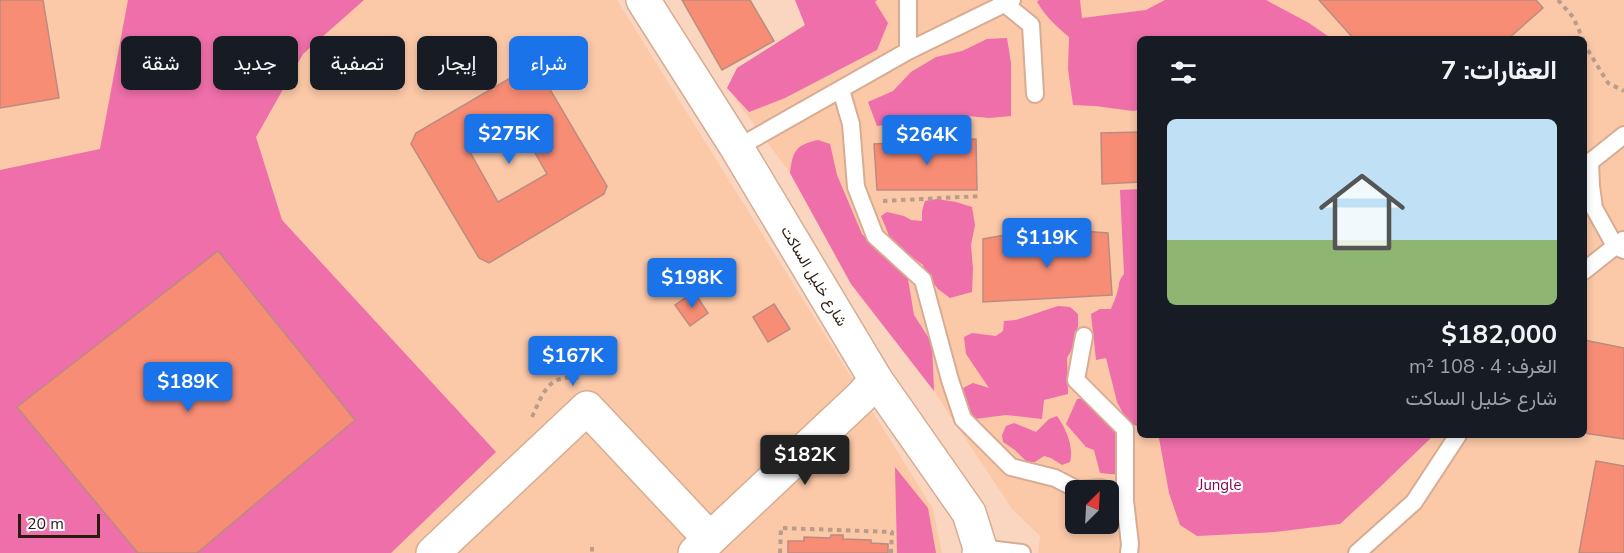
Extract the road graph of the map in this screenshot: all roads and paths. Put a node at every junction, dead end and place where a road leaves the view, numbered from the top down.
1 (643, 0) edge
2 (908, 0) edge
3 (1558, 0) edge
4 (1009, 2) edge
5 (1581, 36) edge
6 (1587, 50) edge
7 (908, 51) junction
8 (841, 90) junction
9 (1624, 91) edge
10 (1035, 94) dead end
11 (1624, 135) edge
12 (737, 148) junction
13 (981, 196) dead end
14 (862, 201) junction
15 (1621, 245) edge
16 (1587, 269) edge
17 (1084, 336) dead end
18 (876, 380) junction
19 (1456, 438) edge
20 (1065, 483) edge
21 (1119, 498) edge
22 (1125, 501) junction
23 (703, 546) edge
24 (592, 547) dead end
25 (979, 551) edge
26 (433, 553) edge
27 (592, 553) edge
28 (780, 553) edge
29 (891, 553) edge
30 (1022, 553) edge
31 (1129, 553) edge
32 (1358, 553) edge

1 - 12 street, شارع خليل الساكت
2 - 7 lane
3 - 5 path
4 - 7 lane
4 - 10 lane
6 - 9 path
7 - 8 lane
8 - 12 lane
8 - 14 lane
11 - 15 lane
12 - 18 street, شارع خليل الساكت
13 - 14 path
14 - 20 lane
15 - 16 lane
17 - 22 lane
18 - 23 street
18 - 25 street, شارع خليل الساكت
19 - 32 lane
21 - 22 lane
22 - 31 lane
23 - 26 street
24 - 27 path
25 - 30 lane
28 - 29 path

